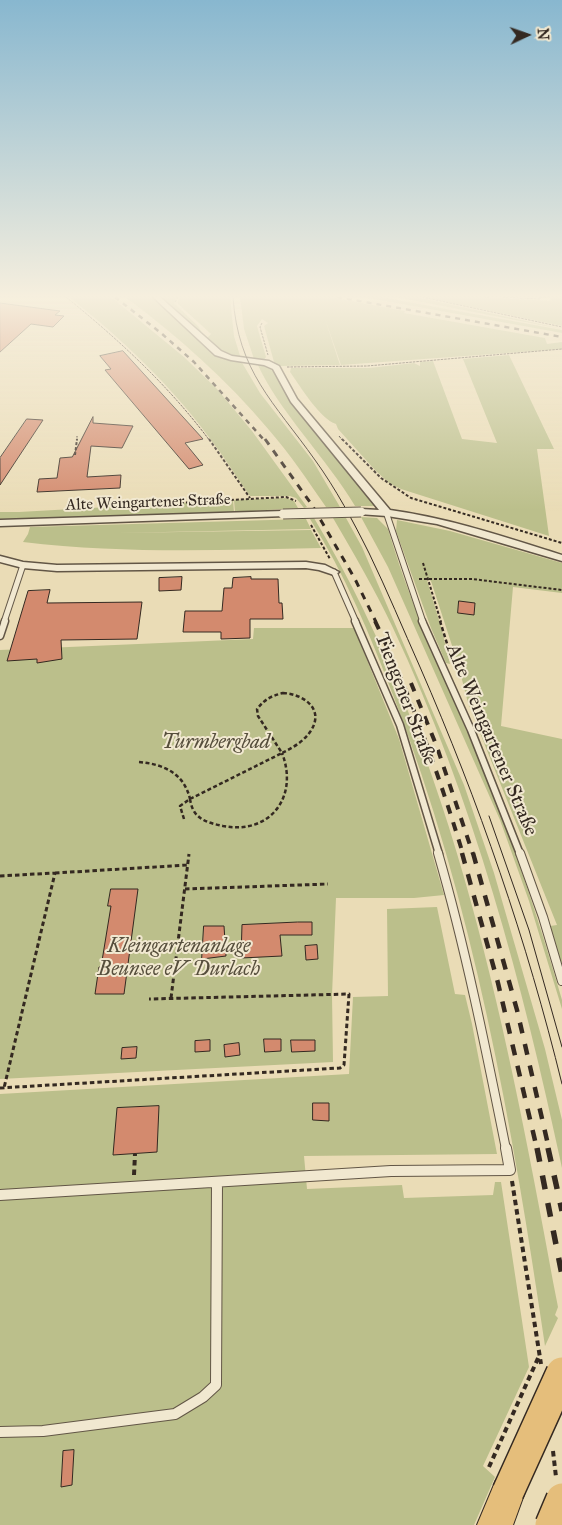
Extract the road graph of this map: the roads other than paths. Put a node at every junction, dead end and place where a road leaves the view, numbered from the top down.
1 (276, 368) edge
2 (386, 512) junction
3 (0, 523) edge
4 (562, 558) edge
5 (0, 559) edge
6 (23, 565) junction
7 (334, 572) joint
8 (0, 636) edge
9 (562, 981) edge
10 (217, 1182) junction
11 (0, 1195) edge
12 (548, 1367) edge
13 (0, 1432) edge
14 (559, 1490) edge
15 (495, 1525) edge
16 (551, 1525) edge

1 - 2 street
2 - 3 street, Alte Weingartener Straße, bridge
2 - 4 street, Alte Weingartener Straße
2 - 9 lane, Alte Weingartener Straße
5 - 6 street, Tiengener Straße
6 - 7 street, Tiengener Straße
6 - 8 lane
7 - 10 lane, Tiengener Straße
10 - 11 lane
10 - 13 lane
12 - 15 highway, bridge
14 - 16 highway, bridge

